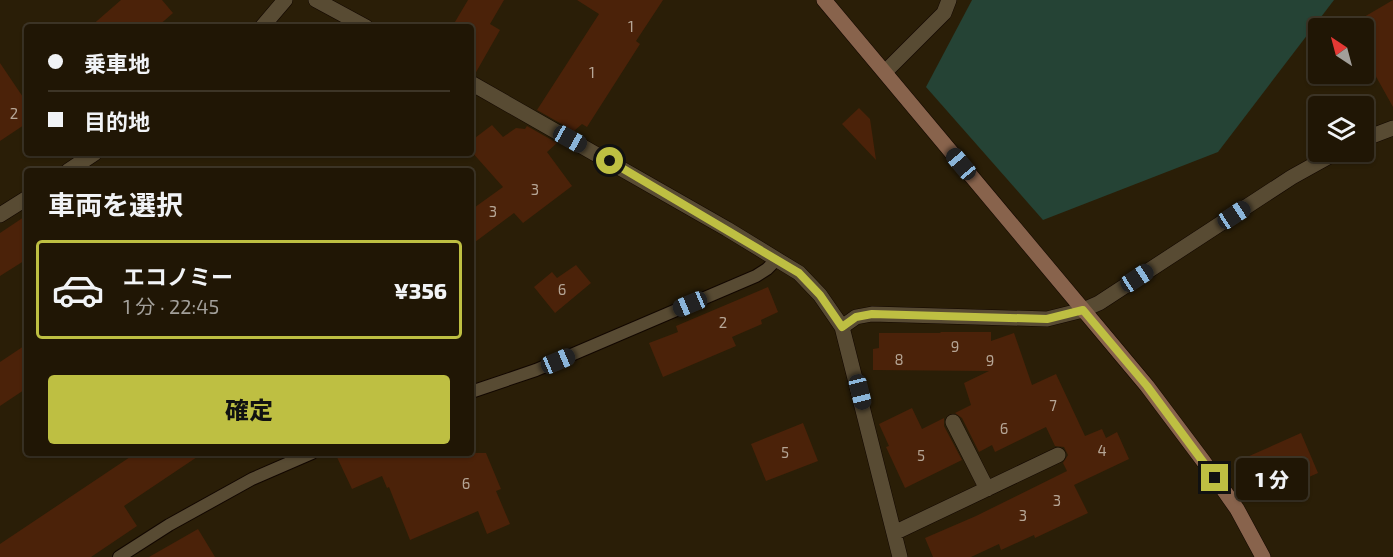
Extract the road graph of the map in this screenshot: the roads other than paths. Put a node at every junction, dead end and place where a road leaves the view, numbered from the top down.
1 (285, 0) edge
2 (316, 0) edge
3 (824, 0) edge
4 (949, 0) edge
5 (265, 24) edge
6 (360, 24) edge
7 (885, 72) junction
8 (474, 85) edge
9 (1393, 128) edge
10 (1374, 135) edge
11 (91, 156) edge
12 (1319, 162) edge
13 (73, 168) edge
14 (24, 200) edge
15 (0, 215) edge
16 (777, 260) junction
17 (1083, 310) junction
18 (842, 327) junction
19 (474, 391) edge
20 (953, 422) dead end
21 (1058, 455) dead end
22 (305, 456) edge
23 (987, 489) junction
24 (894, 533) junction
25 (119, 557) edge
26 (900, 557) edge
27 (1263, 557) edge

1 - 5 street
2 - 6 street
3 - 7 street
4 - 7 street
7 - 17 street
8 - 16 street
9 - 10 street
11 - 13 street
12 - 17 street
14 - 15 street
16 - 18 street
16 - 19 lane
17 - 18 street
17 - 27 street
18 - 24 street
20 - 23 street
21 - 23 street
22 - 25 lane
23 - 24 street
24 - 26 street

